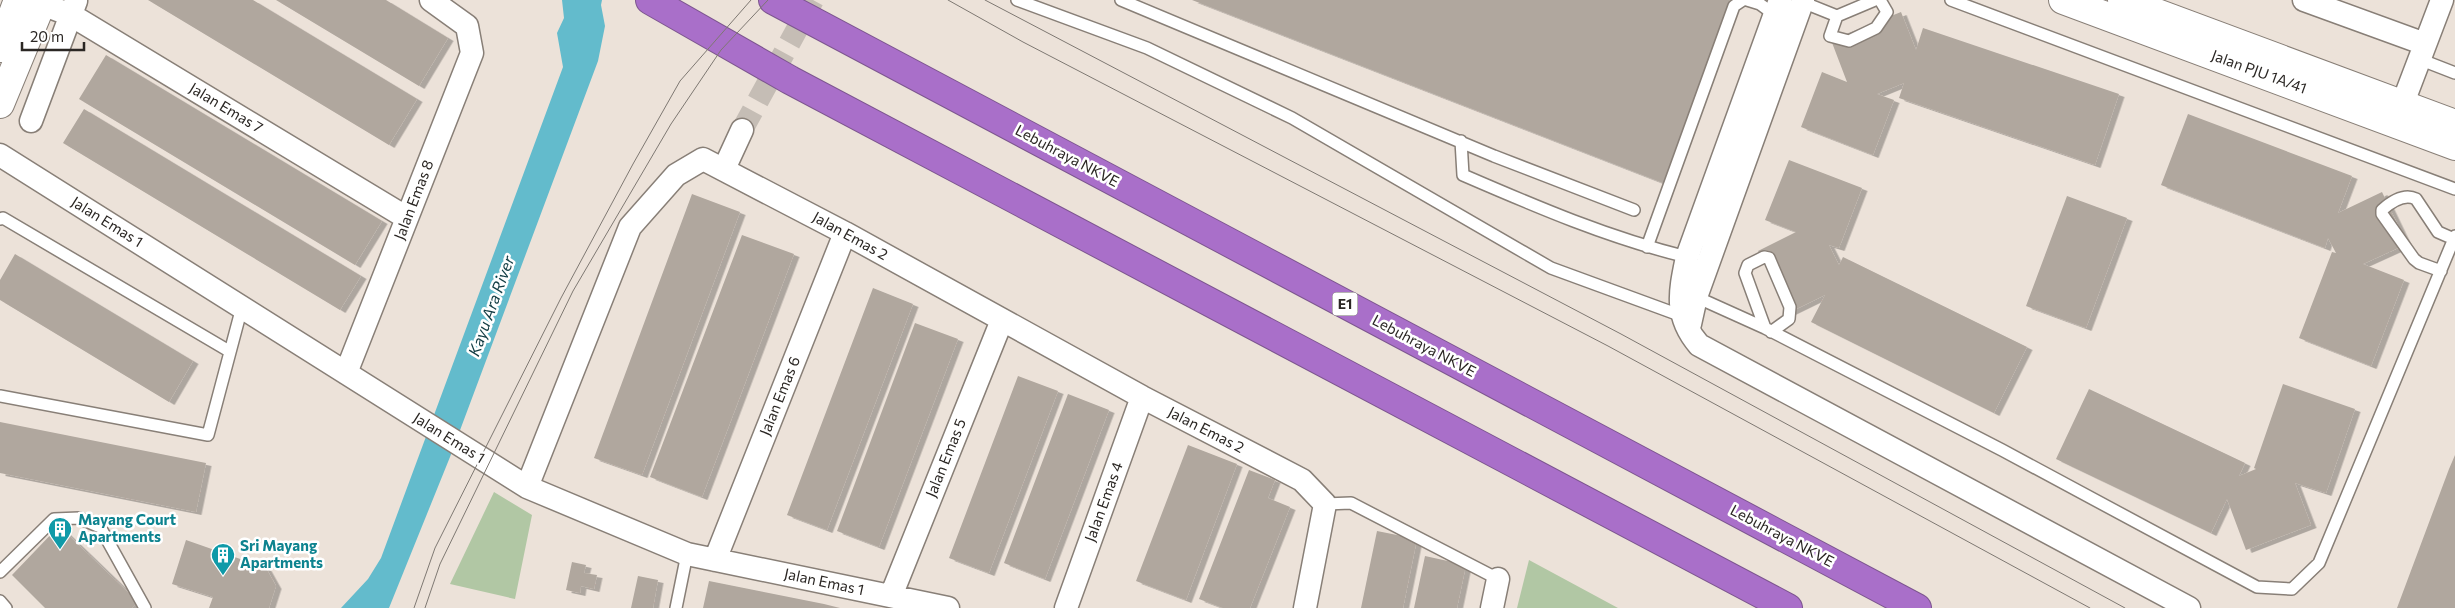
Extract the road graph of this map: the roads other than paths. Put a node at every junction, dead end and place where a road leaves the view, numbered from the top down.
1 (431, 0) edge
2 (650, 0) edge
3 (773, 0) edge
4 (1018, 0) edge
5 (1121, 0) edge
6 (1743, 0) edge
7 (1748, 0) edge
8 (1875, 0) edge
9 (1880, 0) edge
10 (1952, 0) edge
11 (2062, 0) edge
12 (2122, 0) edge
13 (2304, 0) edge
14 (2442, 0) edge
15 (33, 1) edge
16 (1803, 1) edge
17 (74, 7) edge
18 (1777, 7) edge
19 (1837, 16) junction
20 (0, 48) edge
21 (2422, 52) junction
22 (2455, 73) edge
23 (0, 104) edge
24 (2399, 114) junction
25 (31, 122) dead end
26 (2455, 124) edge
27 (742, 130) tunnel mouth
28 (1461, 141) junction
29 (2455, 146) edge
30 (0, 155) edge
31 (724, 169) junction
32 (2455, 190) edge
33 (1634, 210) dead end
34 (407, 218) junction
35 (0, 219) edge
36 (845, 233) junction
37 (2454, 238) edge
38 (1647, 247) junction
39 (1687, 257) junction
40 (2441, 271) junction
41 (1688, 293) junction
42 (242, 307) junction
43 (1002, 320) junction
44 (1685, 324) junction
45 (1768, 330) junction
46 (230, 351) junction
47 (346, 373) junction
48 (0, 396) edge
49 (1142, 397) junction
50 (527, 487) junction
51 (1325, 504) junction
52 (687, 554) junction
53 (715, 560) junction
54 (0, 572) edge
55 (1498, 580) joint
56 (890, 596) junction
57 (0, 602) edge
58 (6, 608) edge
59 (145, 608) edge
60 (676, 608) edge
61 (948, 608) edge
62 (1066, 608) edge
63 (1305, 608) edge
64 (1492, 608) edge
65 (1788, 608) edge
66 (1917, 608) edge
67 (2189, 608) edge

1 - 34 street, Jalan Emas 8
2 - 65 highway
3 - 66 highway, Lebuhraya NKVE / E1
4 - 44 lane
5 - 28 lane
6 - 38 lane
7 - 18 lane
8 - 19 lane
9 - 19 lane
10 - 32 lane
11 - 24 street, Jalan PJU 1A/41
12 - 24 street, Jalan PJU 1A/41
13 - 21 street
14 - 21 street
15 - 17 street, Jalan Emas 7
15 - 20 street
15 - 23 street
16 - 19 lane
16 - 41 street
17 - 25 street
17 - 34 street, Jalan Emas 7
18 - 39 street
21 - 22 lane
21 - 24 street
24 - 26 street, Jalan PJU 1A/41
24 - 29 street, Jalan PJU 1A/41
27 - 31 street
28 - 33 lane
28 - 38 lane
30 - 42 street, Jalan Emas 1
31 - 36 street, Jalan Emas 2
31 - 50 street, Jalan Emas 2
34 - 47 street, Jalan Emas 8
35 - 46 lane
36 - 43 street, Jalan Emas 2
36 - 53 street, Jalan Emas 6
37 - 40 lane
37 - 40 lane
38 - 39 lane
39 - 41 street
40 - 45 lane
41 - 44 street
41 - 45 lane
42 - 46 lane
42 - 47 street, Jalan Emas 1
43 - 49 street, Jalan Emas 2
43 - 56 street, Jalan Emas 5
44 - 67 street
45 - 45 lane
46 - 48 lane
47 - 50 street, Jalan Emas 1
49 - 51 street, Jalan Emas 2
49 - 62 street, Jalan Emas 4
50 - 52 street, Jalan Emas 1
51 - 55 lane
51 - 63 street
52 - 53 street, Jalan Emas 1
52 - 60 lane
53 - 56 street, Jalan Emas 1
54 - 59 lane
55 - 64 street
56 - 61 street, Jalan Emas 1
57 - 58 lane

